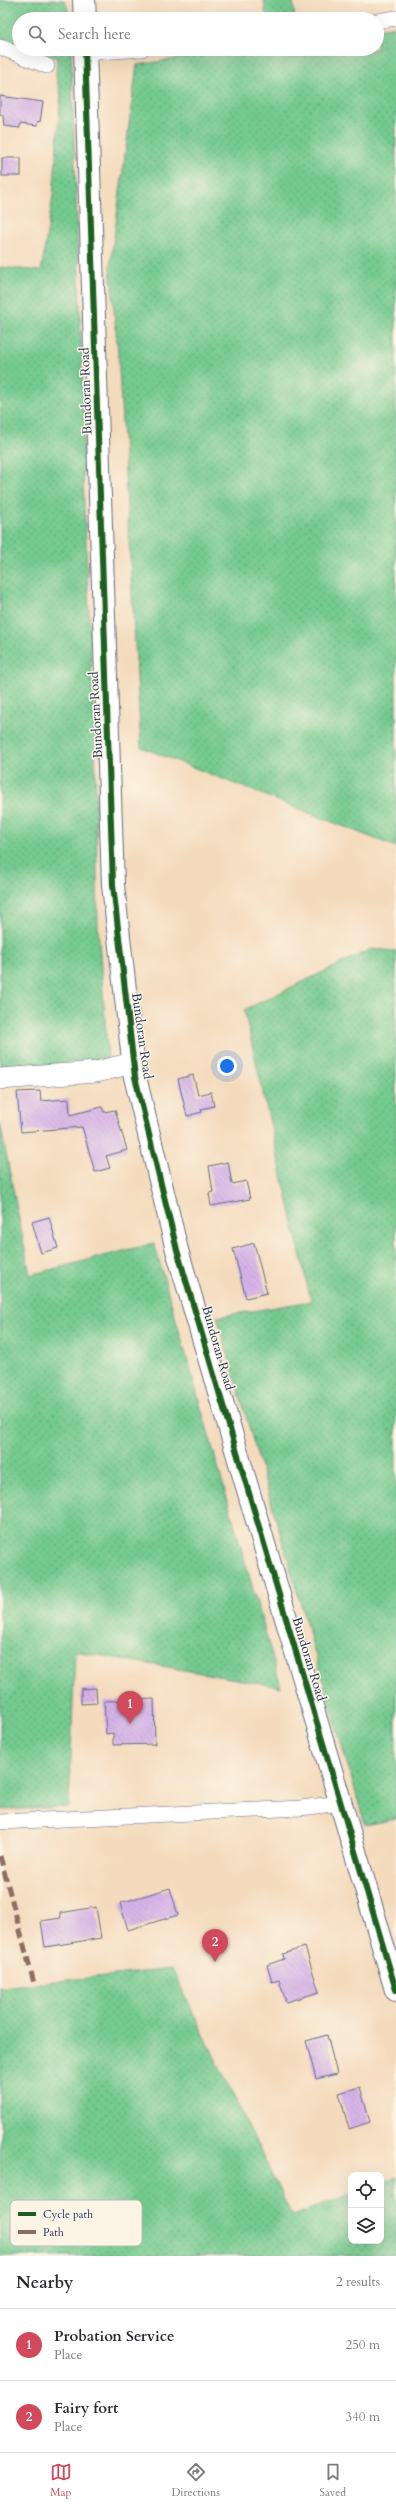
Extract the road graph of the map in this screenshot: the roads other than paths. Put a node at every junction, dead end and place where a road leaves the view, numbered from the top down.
1 (84, 0) edge
2 (85, 12) edge
3 (396, 18) edge
4 (384, 20) edge
5 (0, 47) edge
6 (12, 52) edge
7 (22, 56) edge
8 (85, 56) edge
9 (47, 66) dead end
10 (134, 1063) junction
11 (0, 1079) edge
12 (340, 1803) junction
13 (0, 1822) edge
14 (396, 1990) edge

1 - 2 highway
3 - 4 street
5 - 6 street
7 - 9 street
8 - 10 highway, Bundoran Road
10 - 11 street
10 - 12 highway, Bundoran Road
12 - 13 street
12 - 14 highway, Bundoran Road

